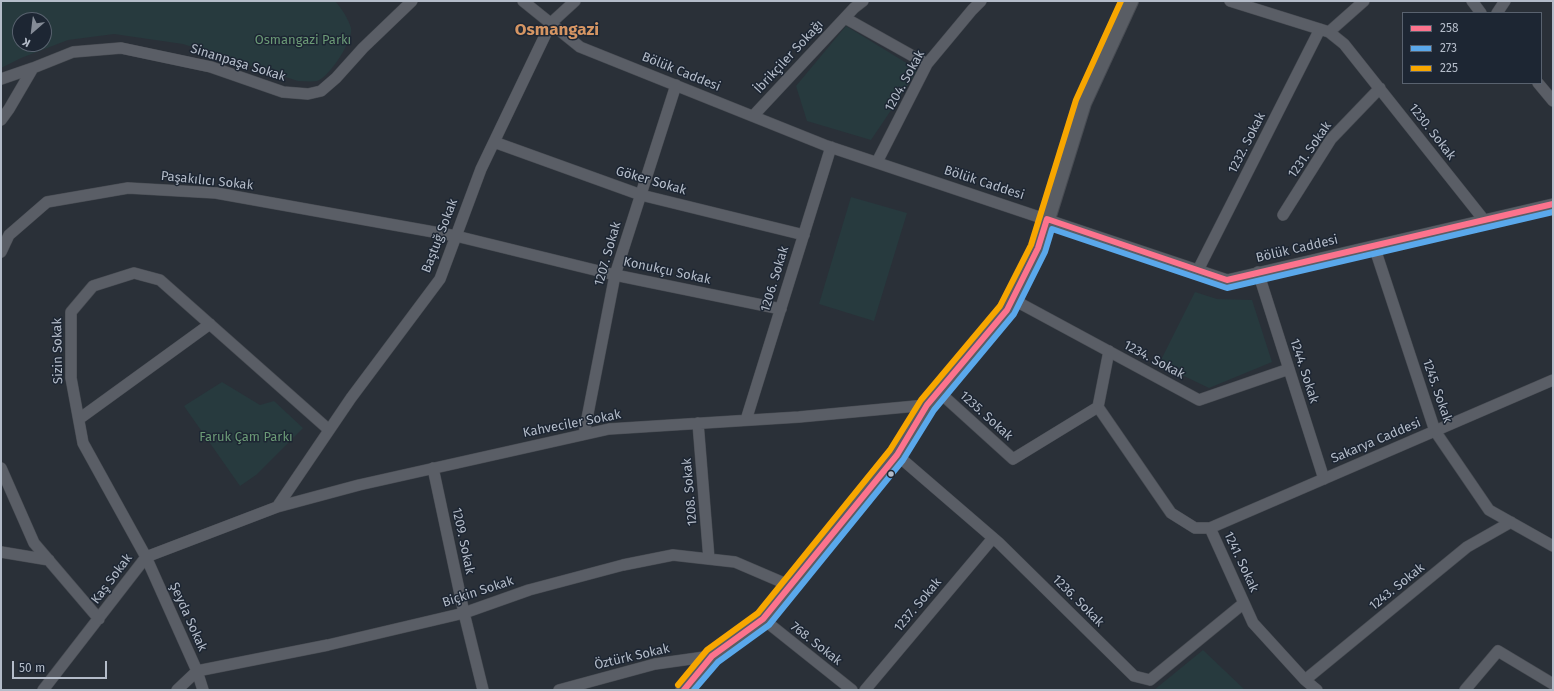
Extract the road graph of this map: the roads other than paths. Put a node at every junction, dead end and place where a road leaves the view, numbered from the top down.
1 (412, 1) edge
2 (523, 1) edge
3 (575, 1) edge
4 (863, 1) edge
5 (982, 1) edge
6 (1130, 1) edge
7 (1230, 1) edge
8 (1364, 1) edge
9 (1472, 1) edge
10 (1505, 1) edge
11 (1480, 12) edge
12 (1498, 12) edge
13 (845, 18) junction
14 (551, 23) junction
15 (1325, 31) junction
16 (927, 64) junction
17 (33, 68) junction
18 (1, 79) edge
19 (1539, 84) edge
20 (676, 86) junction
21 (1380, 88) junction
22 (1553, 101) edge
23 (753, 116) junction
24 (1, 120) edge
25 (494, 142) junction
26 (831, 147) junction
27 (877, 162) junction
28 (641, 195) junction
29 (1553, 204) edge
30 (1284, 215) dead end
31 (1047, 219) junction
32 (1484, 220) junction
33 (804, 235) junction
34 (456, 236) junction
35 (1374, 246) junction
36 (1, 252) edge
37 (1198, 270) junction
38 (1258, 272) junction
39 (615, 275) junction
40 (1012, 298) junction
41 (781, 309) junction
42 (210, 324) junction
43 (1109, 351) junction
44 (1289, 369) junction
45 (1553, 380) edge
46 (938, 391) junction
47 (927, 405) junction
48 (1098, 407) junction
49 (79, 420) junction
50 (746, 420) junction
51 (698, 423) junction
52 (328, 429) junction
53 (1435, 431) junction
54 (584, 434) junction
55 (897, 455) junction
56 (1, 468) edge
57 (433, 468) junction
58 (1324, 479) junction
59 (277, 507) junction
60 (1511, 522) junction
61 (1210, 528) junction
62 (993, 538) junction
63 (1553, 546) edge
64 (1, 552) edge
65 (146, 557) junction
66 (709, 559) junction
67 (49, 560) junction
68 (791, 586) junction
69 (1244, 602) junction
70 (464, 613) junction
71 (99, 619) junction
72 (763, 619) junction
73 (712, 656) junction
74 (197, 671) junction
75 (1305, 680) junction
76 (1553, 684) edge
77 (43, 690) edge
78 (177, 690) edge
79 (203, 690) edge
80 (483, 690) edge
81 (559, 690) edge
82 (684, 690) edge
83 (852, 690) edge
84 (865, 690) edge
85 (1317, 690) edge
86 (1465, 690) edge

1 - 17 street, Sinanpaşa Sokak
2 - 14 street, Bölük Caddesi
3 - 14 street, Baştuğ Sokak
4 - 13 street, İbrikçiler Sokağı
5 - 16 street, 1204. Sokak
6 - 31 main road
7 - 15 street, 1230. Sokak
8 - 15 street
9 - 11 street
10 - 12 street
13 - 16 street
13 - 23 street, İbrikçiler Sokağı
14 - 20 street, Bölük Caddesi
14 - 25 street, Baştuğ Sokak
15 - 21 street, 1230. Sokak
15 - 37 street, 1232. Sokak
16 - 27 street, 1204. Sokak
17 - 18 street, Sinanpaşa Sokak
17 - 24 street
19 - 22 street
20 - 23 street, Bölük Caddesi
20 - 28 street, 1207. Sokak
21 - 30 street, 1231. Sokak
21 - 32 street, 1230. Sokak
23 - 26 street, Bölük Caddesi
25 - 28 street, Göker Sokak
25 - 34 street, Baştuğ Sokak
26 - 27 street, Bölük Caddesi
26 - 33 street, 1206. Sokak
27 - 31 street, Bölük Caddesi
28 - 33 street, Göker Sokak
28 - 39 street, 1207. Sokak
29 - 32 street, Bölük Caddesi
31 - 37 street, Bölük Caddesi
31 - 40 main road
32 - 35 street, Bölük Caddesi
33 - 41 street, 1206. Sokak
34 - 36 street, Paşakılıcı Sokak
34 - 39 street, Konukçu Sokak
34 - 52 street, Baştuğ Sokak
35 - 38 street, Bölük Caddesi
35 - 53 street, 1245. Sokak
37 - 38 street, Bölük Caddesi
38 - 44 street, 1244. Sokak
39 - 41 street, Konukçu Sokak
39 - 54 street, 1207. Sokak
40 - 43 street, 1234. Sokak
40 - 46 main road
41 - 50 street, 1206. Sokak
42 - 49 street
42 - 49 street, Sizin Sokak
42 - 52 street, Sizin Sokak
43 - 44 street, 1234. Sokak
43 - 48 street
44 - 58 street, 1244. Sokak
45 - 53 street, Sakarya Caddesi
46 - 47 main road
46 - 48 street, 1235. Sokak
47 - 50 street, Kahveciler Sokak
47 - 55 main road
48 - 61 street, 1241. Sokak
49 - 65 street, Sizin Sokak
50 - 51 street, Kahveciler Sokak
51 - 54 street, Kahveciler Sokak
51 - 66 street, 1208. Sokak
52 - 59 street, Baştuğ Sokak
53 - 58 street, Sakarya Caddesi
53 - 60 street, 1245. Sokak
54 - 57 street, Kahveciler Sokak
55 - 62 street, 1236. Sokak
55 - 68 main road
56 - 67 street
57 - 59 street, Kahveciler Sokak
57 - 70 street, 1209. Sokak
58 - 61 street, Sakarya Caddesi
59 - 65 street, Kaş Sokak
60 - 63 street, 1245. Sokak
60 - 75 street, 1243. Sokak
61 - 69 street, 1241. Sokak
62 - 69 street, 1236. Sokak
62 - 84 street, 1237. Sokak
64 - 67 street
65 - 71 street, Kaş Sokak
65 - 74 street, Şeyda Sokak
66 - 68 street, Biçkin Sokak
66 - 70 street, Biçkin Sokak
67 - 71 street
68 - 72 main road
69 - 75 street, 1241. Sokak
70 - 74 street, Biçkin Sokak
70 - 80 street, 1209. Sokak
71 - 77 street, Kaş Sokak
72 - 73 main road
72 - 83 street, 768. Sokak
73 - 81 street, Öztürk Sokak
73 - 82 main road
74 - 78 street
74 - 79 street, Şeyda Sokak
75 - 85 street, 1241. Sokak
76 - 86 street

